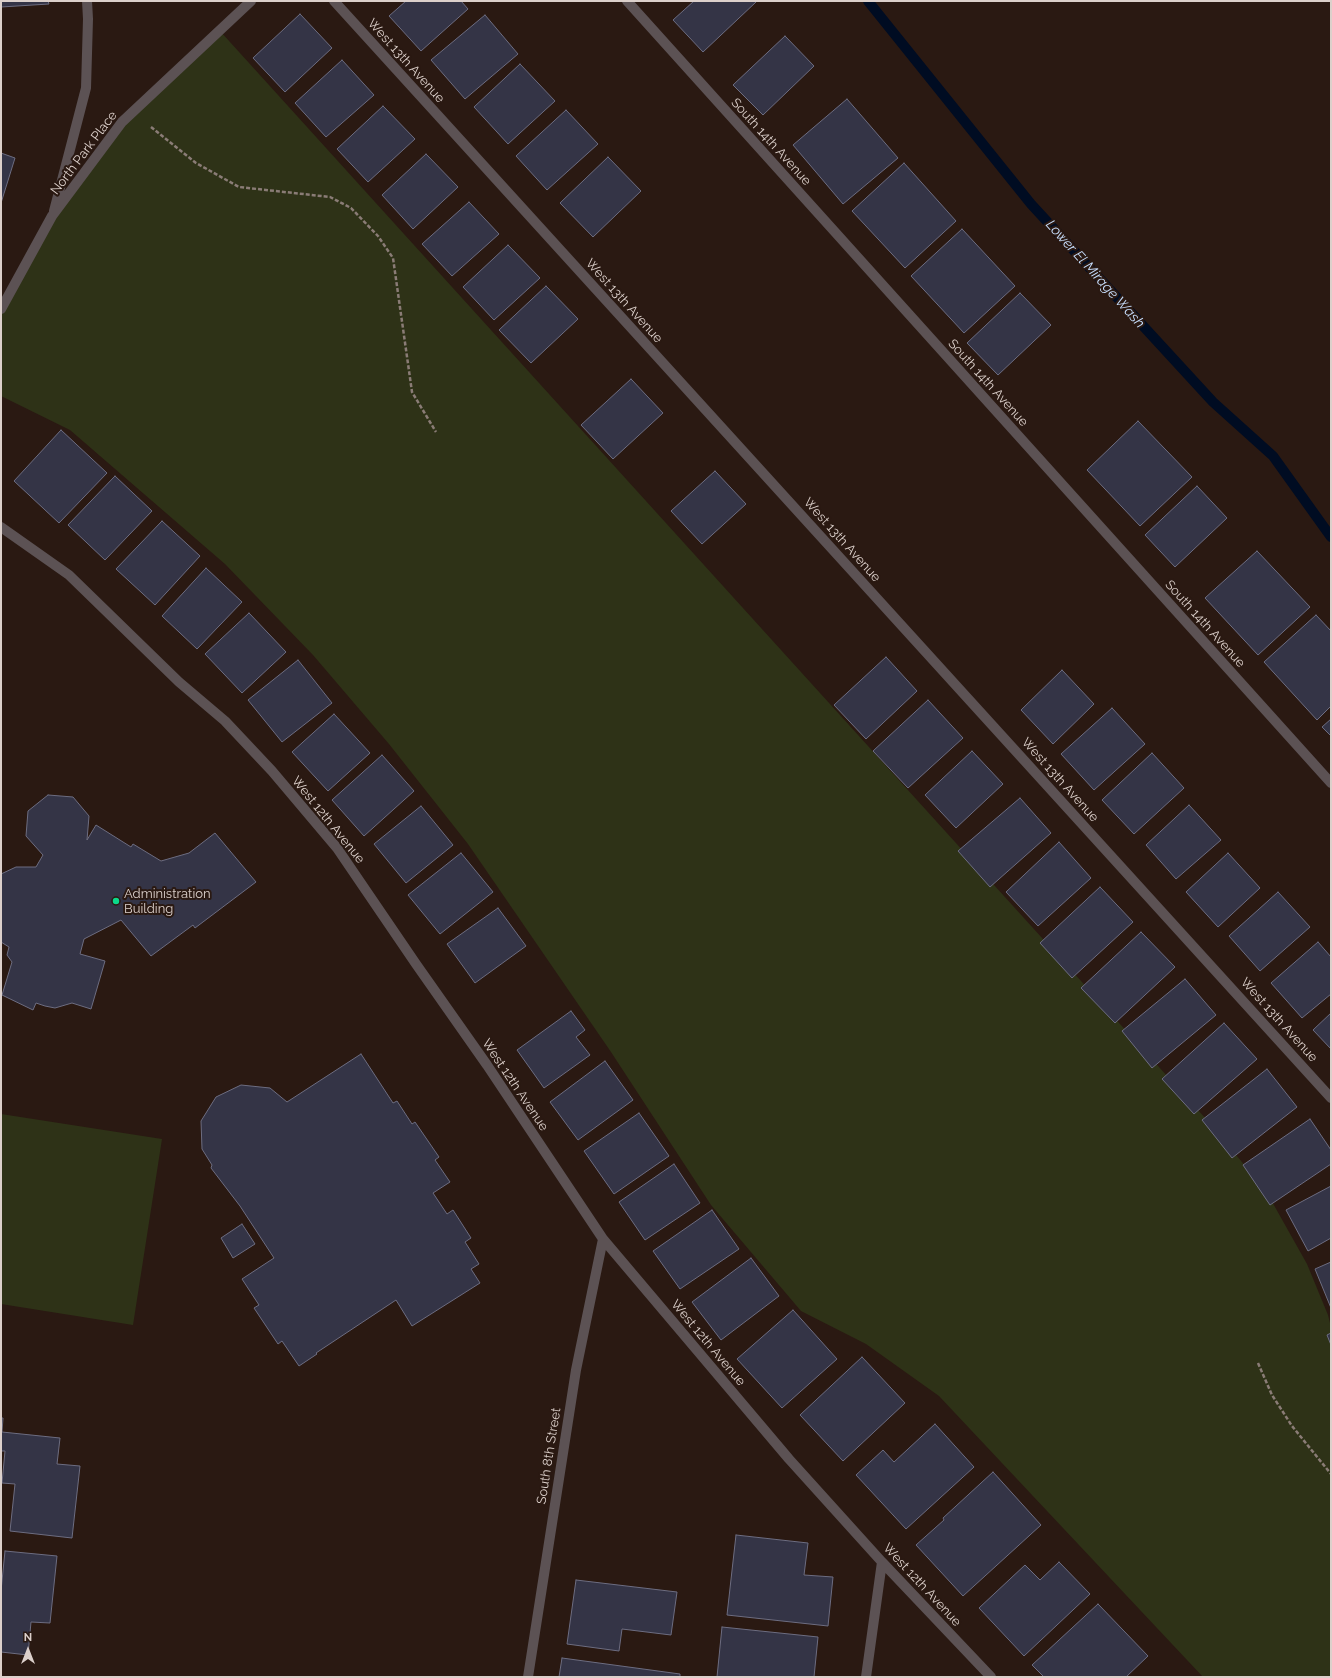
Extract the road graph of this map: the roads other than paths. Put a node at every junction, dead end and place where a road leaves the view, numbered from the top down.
1 (87, 1) edge
2 (251, 1) edge
3 (334, 1) edge
4 (626, 1) edge
5 (52, 216) junction
6 (1, 309) edge
7 (1, 527) edge
8 (1331, 783) edge
9 (1331, 1098) edge
10 (602, 1239) junction
11 (882, 1562) junction
12 (528, 1677) edge
13 (866, 1677) edge
14 (991, 1677) edge

1 - 5 street
2 - 5 street, North Park Place
3 - 9 street, West 13th Avenue
4 - 8 street, South 14th Avenue
5 - 6 street, North Park Place
7 - 10 street, West 12th Avenue
10 - 11 street, West 12th Avenue
10 - 12 street, South 8th Street
11 - 13 street
11 - 14 street, West 12th Avenue

